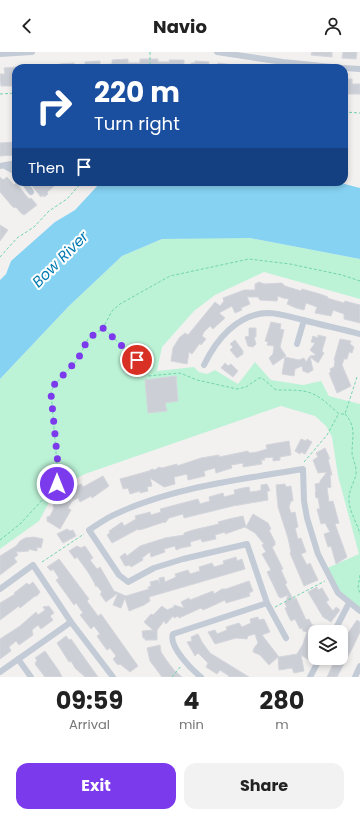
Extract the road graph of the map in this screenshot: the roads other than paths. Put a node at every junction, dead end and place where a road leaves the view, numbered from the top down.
1 (32, 52) edge
2 (217, 52) edge
3 (0, 54) edge
4 (300, 64) edge
5 (348, 68) edge
6 (360, 69) edge
7 (27, 186) edge
8 (31, 192) dead end
9 (304, 320) junction
10 (360, 334) edge
11 (297, 344) dead end
12 (204, 365) dead end
13 (0, 589) edge
14 (266, 603) junction
15 (349, 603) junction
16 (360, 610) edge
17 (71, 622) junction
18 (338, 625) edge
19 (286, 638) dead end
20 (18, 659) junction
21 (316, 665) edge
22 (360, 666) edge
23 (0, 672) edge
24 (31, 677) edge
25 (113, 677) edge
26 (201, 677) edge
27 (310, 677) edge
28 (355, 677) edge

1 - 3 street
2 - 4 street
5 - 6 street
7 - 8 street
9 - 10 street
9 - 11 street
9 - 12 street
13 - 17 street
14 - 15 street
14 - 19 street
14 - 26 street
15 - 16 street
15 - 18 street
17 - 20 street
17 - 25 street
20 - 23 street
20 - 24 street
21 - 27 street
22 - 28 street

